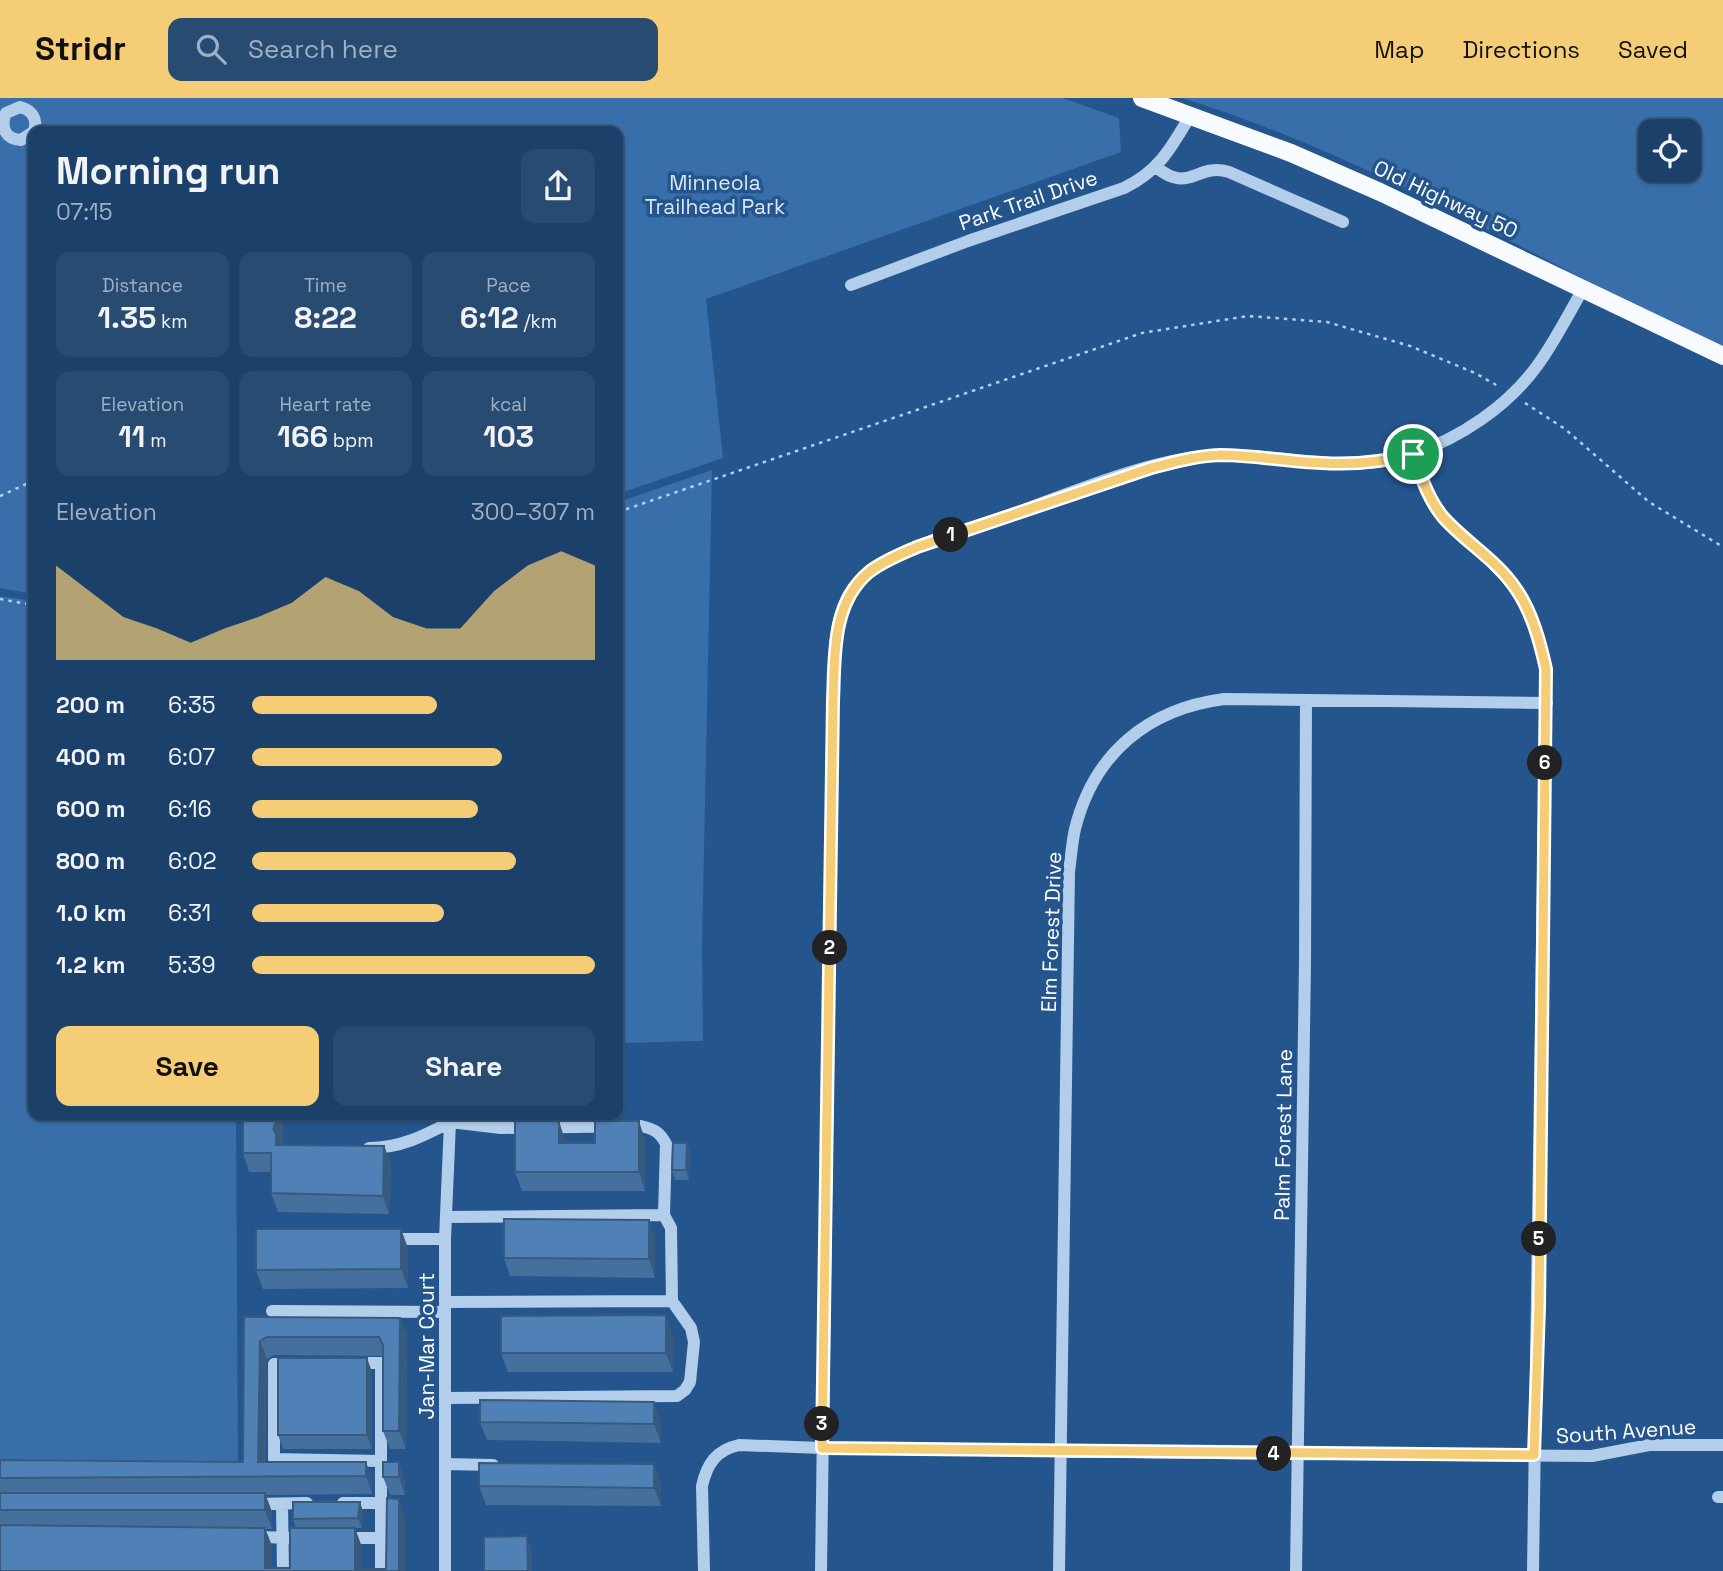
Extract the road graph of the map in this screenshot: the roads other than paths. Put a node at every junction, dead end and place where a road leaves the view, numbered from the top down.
1 (1142, 98) edge
2 (23, 103) edge
3 (1191, 116) junction
4 (36, 126) edge
5 (28, 136) edge
6 (1156, 167) junction
7 (1343, 222) dead end
8 (851, 285) dead end
9 (1583, 289) junction
10 (1723, 356) edge
11 (1413, 454) junction
12 (1307, 700) junction
13 (1547, 703) junction
14 (449, 1120) edge
15 (452, 1120) edge
16 (462, 1120) edge
17 (350, 1148) edge
18 (664, 1215) junction
19 (446, 1217) junction
20 (379, 1239) edge
21 (445, 1239) junction
22 (672, 1301) junction
23 (445, 1307) junction
24 (272, 1311) dead end
25 (341, 1363) edge
26 (301, 1364) edge
27 (445, 1398) junction
28 (1723, 1445) edge
29 (822, 1448) junction
30 (1061, 1450) junction
31 (1298, 1454) junction
32 (1534, 1455) junction
33 (382, 1461) junction
34 (445, 1464) junction
35 (500, 1465) edge
36 (381, 1503) junction
37 (242, 1504) edge
38 (282, 1504) junction
39 (242, 1537) edge
40 (283, 1538) junction
41 (381, 1538) junction
42 (283, 1571) edge
43 (381, 1571) edge
44 (445, 1571) edge
45 (704, 1571) edge
46 (821, 1571) edge
47 (1059, 1571) edge
48 (1296, 1571) edge
49 (1533, 1571) edge

1 - 3 main road, Old Highway 50
2 - 4 street
2 - 5 street
3 - 6 street, Park Trail Drive
3 - 9 main road, Old Highway 50
6 - 7 street
6 - 8 street, Park Trail Drive
9 - 10 main road, Old Highway 50
9 - 11 street
11 - 13 street
11 - 29 street
12 - 13 street, Elm Forest Drive
12 - 30 street, Elm Forest Drive
12 - 31 street, Palm Forest Lane
13 - 32 street
14 - 17 street
15 - 19 street, Jan-Mar Court
16 - 18 street
18 - 19 street
18 - 22 street
19 - 21 street, Jan-Mar Court
20 - 21 street
21 - 23 street, Jan-Mar Court
22 - 23 street
22 - 27 street
23 - 24 street
23 - 27 street, Jan-Mar Court
25 - 33 street
26 - 33 street
27 - 34 street, Jan-Mar Court
28 - 32 street, South Avenue
29 - 30 street, South Avenue
29 - 45 street, South Avenue
29 - 46 street
30 - 31 street, South Avenue
30 - 47 street, Elm Forest Drive
31 - 32 street, South Avenue
31 - 48 street, Palm Forest Lane
32 - 49 street
33 - 36 street
34 - 35 street
34 - 44 street, Jan-Mar Court
36 - 38 street
36 - 41 street
37 - 38 street
38 - 40 street
39 - 40 street
40 - 41 street
40 - 42 street
41 - 43 street

